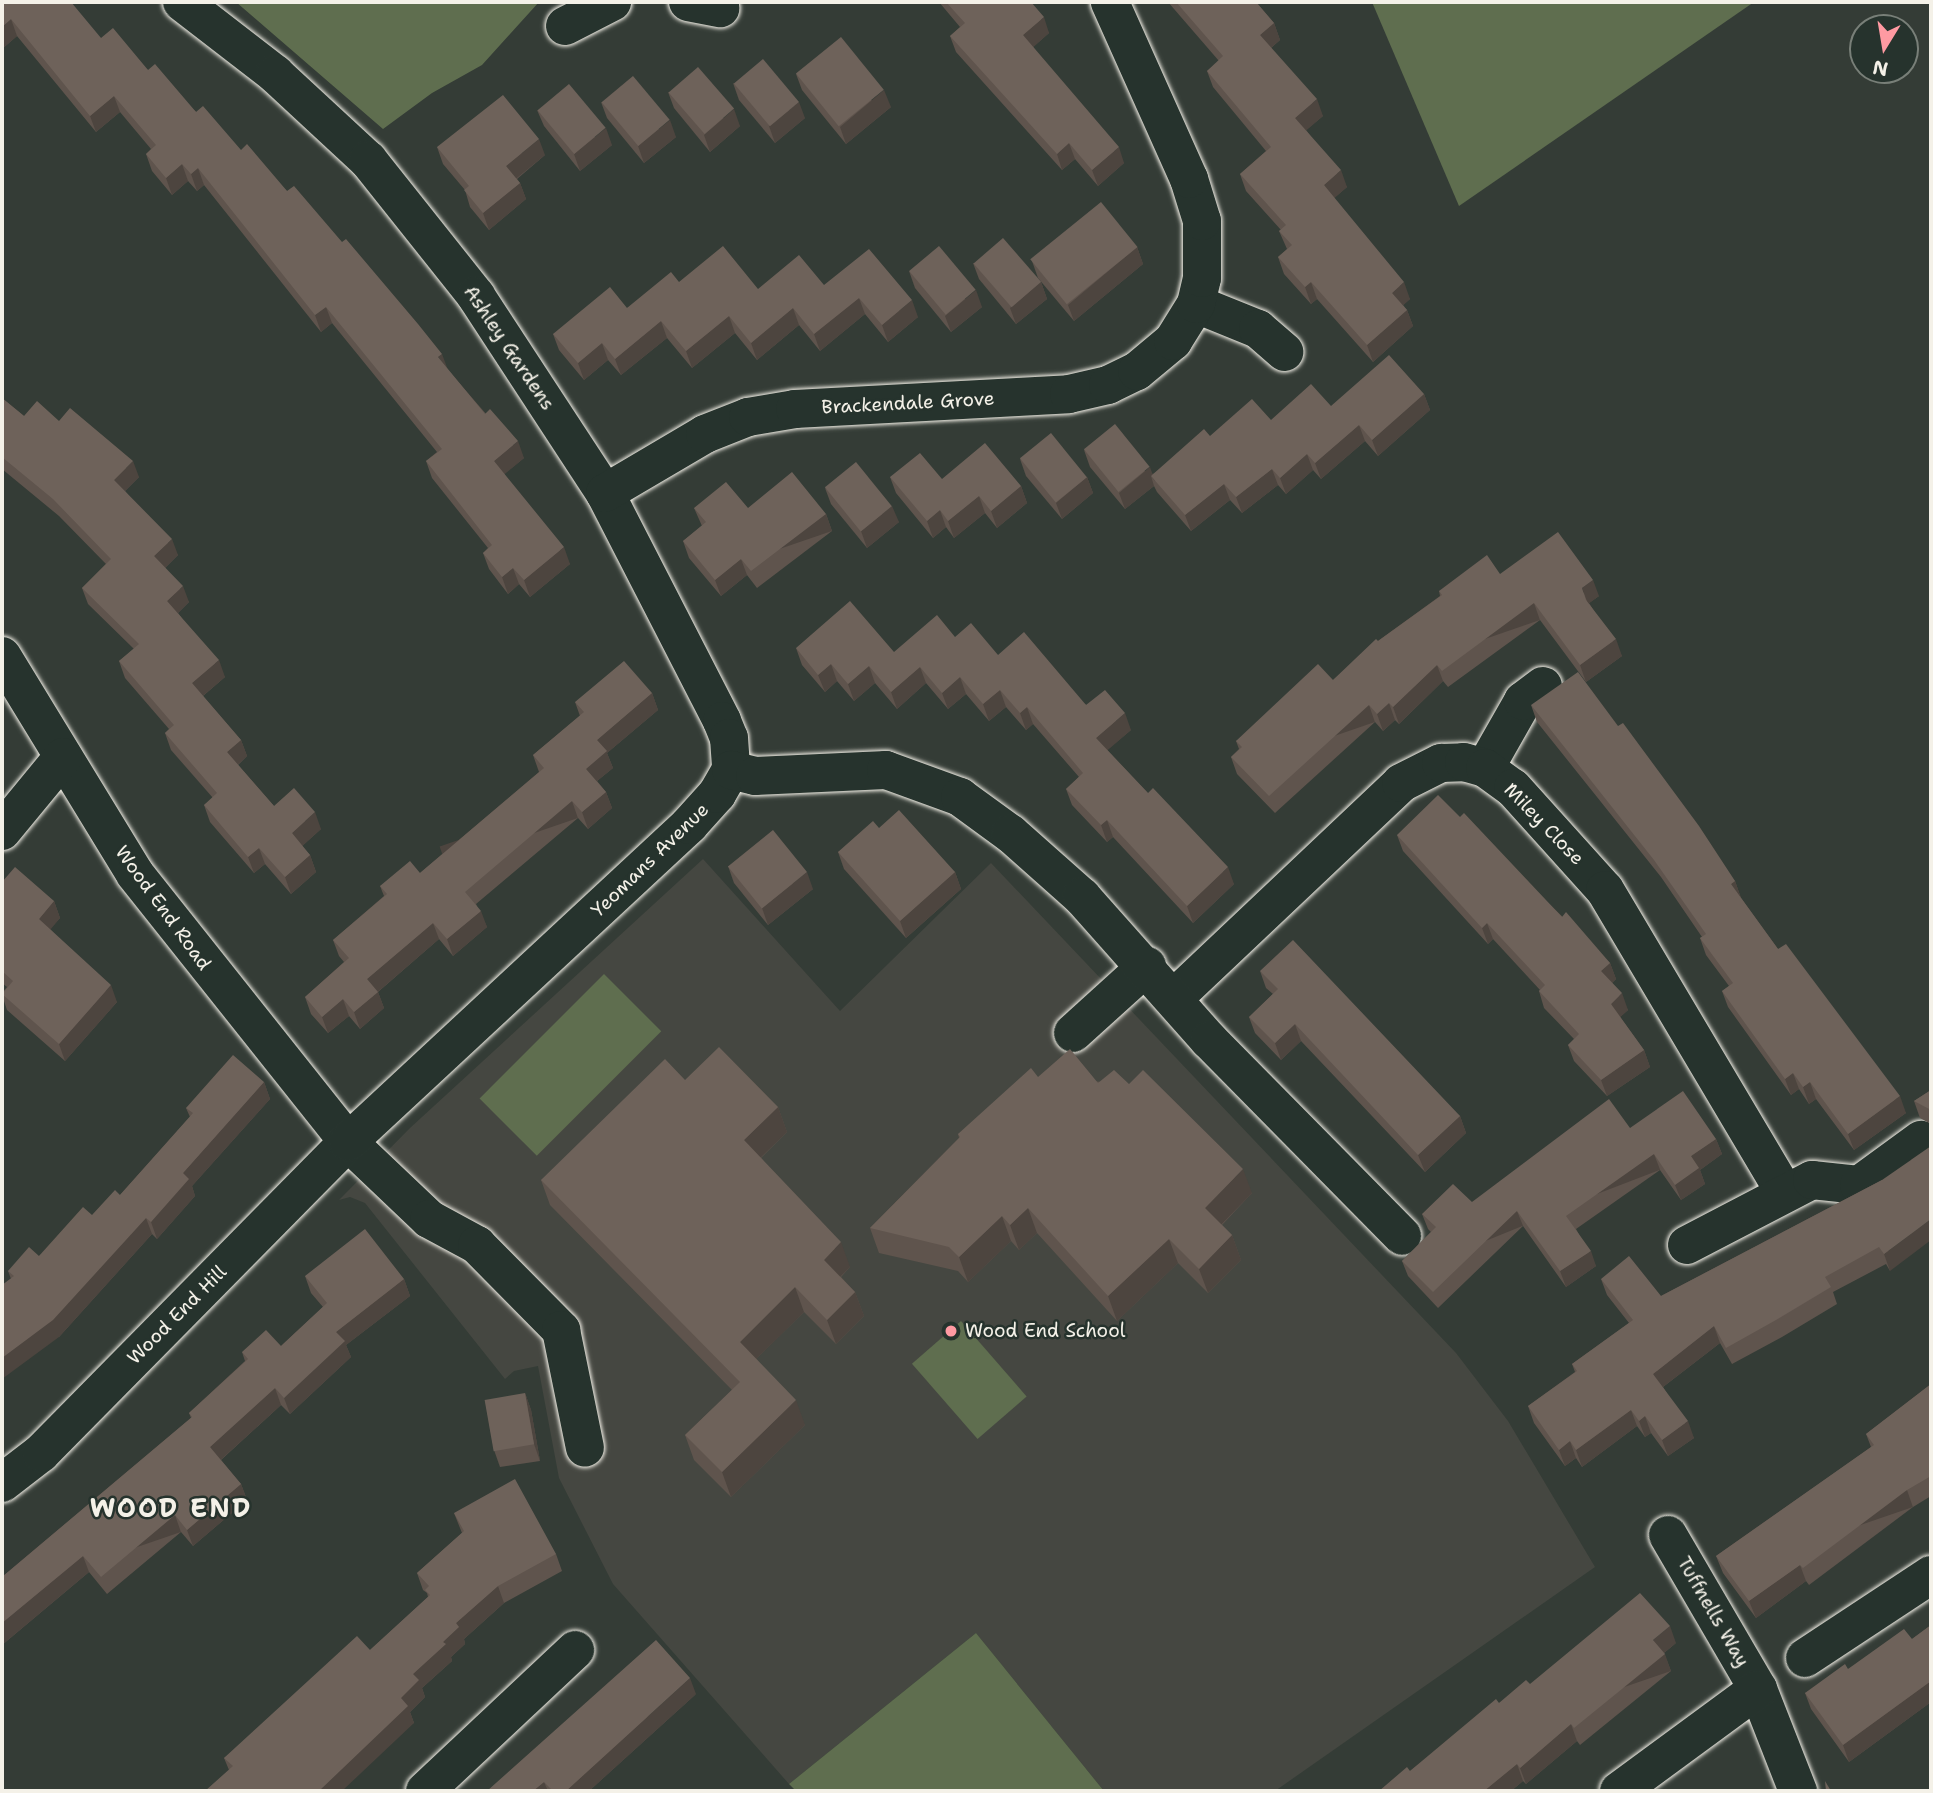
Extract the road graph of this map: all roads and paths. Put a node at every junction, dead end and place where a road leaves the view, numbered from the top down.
1 (182, 2) edge
2 (612, 2) edge
3 (1110, 2) edge
4 (565, 26) dead end
5 (1196, 304) junction
6 (1284, 352) dead end
7 (605, 492) junction
8 (2, 656) edge
9 (1543, 686) dead end
10 (63, 757) junction
11 (1485, 768) junction
12 (731, 769) junction
13 (2, 831) edge
14 (1147, 966) junction
15 (1174, 998) junction
16 (1073, 1032) dead end
17 (1921, 1140) dead end
18 (348, 1142) junction
19 (1784, 1192) junction
20 (1402, 1236) dead end
21 (1687, 1245) dead end
22 (585, 1448) dead end
23 (2, 1483) edge
24 (1668, 1535) dead end
25 (1931, 1576) edge
26 (575, 1650) dead end
27 (1805, 1658) dead end
28 (1758, 1689) junction
29 (425, 1791) edge
30 (1619, 1791) edge
31 (1798, 1791) edge

1 - 7 street, Ashley Gardens
2 - 4 street
3 - 5 street, Brackendale Grove
5 - 6 street
5 - 7 street, Brackendale Grove
7 - 12 street, Ashley Gardens
8 - 10 street, Wood End Road
9 - 11 street
10 - 13 street
10 - 18 street, Wood End Road
11 - 15 street, Miley Close
11 - 19 street, Miley Close
12 - 14 street
12 - 18 street, Yeomans Avenue
14 - 15 street
14 - 16 street
15 - 20 street
17 - 19 street
18 - 22 street, Wood End Road
18 - 23 street, Wood End Hill
19 - 21 street
24 - 28 street, Tuffnells Way
25 - 27 street
26 - 29 street
28 - 30 street, Tuffnells Way
28 - 31 street, Tuffnells Way

